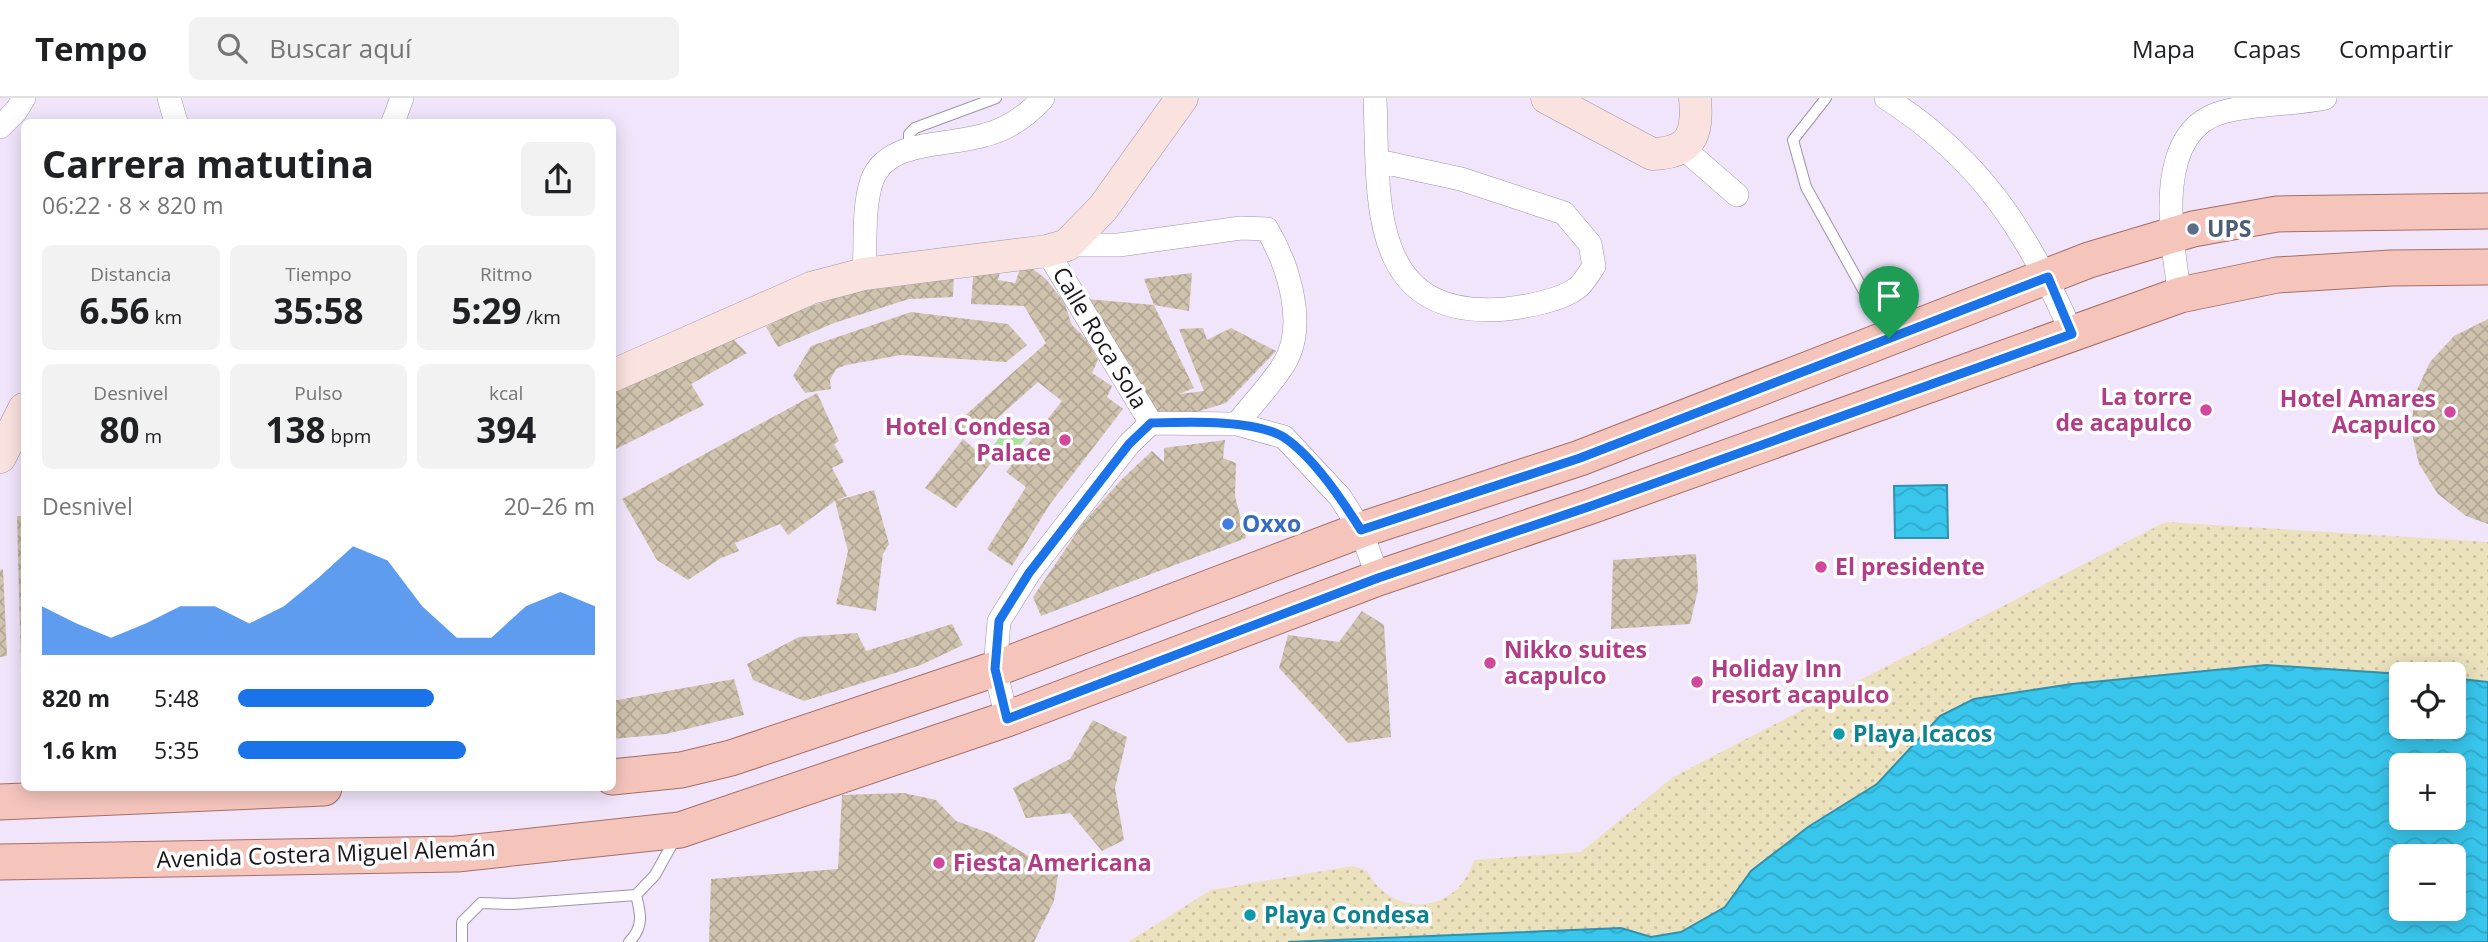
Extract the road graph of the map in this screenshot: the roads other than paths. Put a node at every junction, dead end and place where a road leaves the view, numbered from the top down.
1 (24, 98) edge
2 (169, 98) edge
3 (402, 98) edge
4 (996, 98) edge
5 (1043, 98) edge
6 (1182, 98) edge
7 (1375, 98) edge
8 (1548, 98) edge
9 (1695, 98) edge
10 (1826, 98) edge
11 (1886, 98) edge
12 (2311, 99) edge
13 (175, 119) edge
14 (394, 119) edge
15 (0, 127) edge
16 (1683, 148) junction
17 (909, 149) junction
18 (1378, 161) junction
19 (1737, 195) dead end
20 (2488, 211) edge
21 (2170, 236) junction
22 (1057, 248) junction
23 (2488, 267) edge
24 (864, 274) junction
25 (2048, 277) junction
26 (2180, 295) junction
27 (2072, 334) junction
28 (1889, 338) junction
29 (616, 374) edge
30 (21, 415) edge
31 (1151, 423) junction
32 (1237, 424) junction
33 (0, 457) edge
34 (1361, 530) junction
35 (1378, 578) junction
36 (995, 669) junction
37 (1007, 719) junction
38 (616, 777) edge
39 (255, 791) edge
40 (0, 802) edge
41 (680, 830) junction
42 (0, 862) edge
43 (636, 895) junction
44 (462, 942) edge
45 (629, 942) edge

1 - 15 street
2 - 13 street
3 - 14 street
4 - 17 lane
5 - 17 street
6 - 22 main road, Calle Roca Sola
7 - 18 street
8 - 16 main road
9 - 16 main road
10 - 28 lane
11 - 25 street
12 - 21 street
16 - 19 street
17 - 24 street
18 - 18 street
20 - 21 main road
21 - 25 main road
21 - 26 street
22 - 24 main road
22 - 31 street, Calle Roca Sola
22 - 32 street
23 - 26 main road, Avenida Costera Miguel Alemán
24 - 29 main road
25 - 27 street
25 - 28 main road
26 - 27 main road, Avenida Costera Miguel Alemán
27 - 35 main road, Avenida Costera Miguel Alemán
28 - 34 main road
30 - 33 main road
31 - 32 street
31 - 36 street
32 - 34 street
34 - 35 street
34 - 36 main road
35 - 37 main road, Avenida Costera Miguel Alemán
36 - 37 street
36 - 38 main road
37 - 41 main road, Avenida Costera Miguel Alemán
39 - 40 main road
41 - 42 main road, Avenida Costera Miguel Alemán
41 - 43 lane
43 - 44 lane
43 - 45 lane

